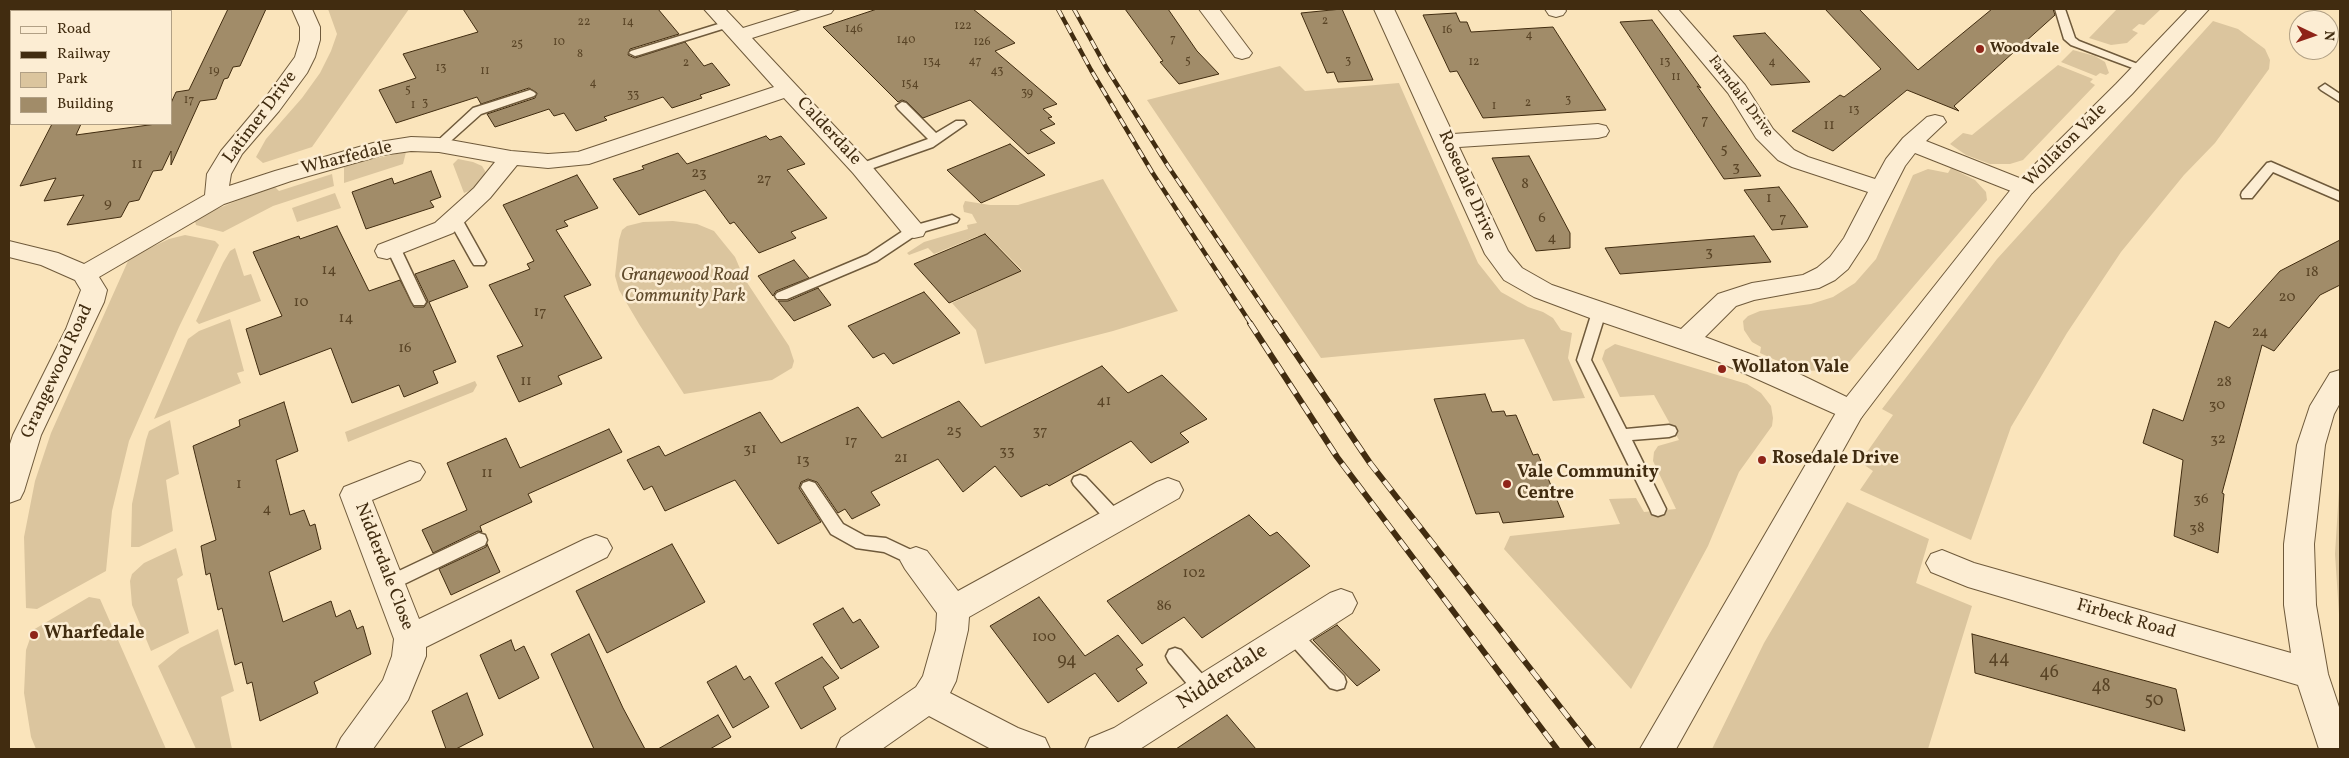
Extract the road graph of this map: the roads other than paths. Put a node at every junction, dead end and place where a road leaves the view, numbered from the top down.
1 (302, 9) edge
2 (824, 9) edge
3 (1209, 9) edge
4 (1384, 9) edge
5 (1668, 9) edge
6 (2060, 9) edge
7 (2199, 9) edge
8 (727, 23) edge
9 (635, 53) dead end
10 (1242, 53) dead end
11 (2142, 68) junction
12 (2325, 88) dead end
13 (788, 89) junction
14 (530, 94) dead end
15 (2340, 99) edge
16 (902, 106) dead end
17 (1935, 122) dead end
18 (960, 124) dead end
19 (1598, 131) dead end
20 (1569, 133) junction
21 (935, 139) junction
22 (1446, 141) junction
23 (1911, 143) junction
24 (440, 145) junction
25 (1580, 156) dead end
26 (511, 158) junction
27 (862, 168) junction
28 (1880, 188) junction
29 (2024, 188) junction
30 (2247, 195) dead end
31 (2340, 197) edge
32 (216, 199) junction
33 (952, 218) dead end
34 (455, 219) junction
35 (914, 230) junction
36 (9, 249) edge
37 (390, 250) joint
38 (479, 262) dead end
39 (85, 274) junction
40 (782, 296) dead end
41 (419, 302) dead end
42 (1599, 312) junction
43 (1685, 341) junction
44 (2340, 380) edge
45 (1851, 411) junction
46 (1669, 431) dead end
47 (1621, 435) junction
48 (410, 472) dead end
49 (1080, 481) dead end
50 (809, 487) dead end
51 (1168, 490) dead end
52 (9, 491) edge
53 (1658, 509) dead end
54 (1115, 519) junction
55 (479, 540) dead end
56 (596, 548) dead end
57 (916, 560) joint
58 (1942, 563) dead end
59 (390, 583) junction
60 (1341, 603) dead end
61 (952, 610) junction
62 (1292, 634) junction
63 (410, 639) junction
64 (1175, 656) dead end
65 (2311, 674) junction
66 (1337, 682) dead end
67 (1204, 690) junction
68 (928, 698) junction
69 (353, 749) edge
70 (853, 749) edge
71 (1033, 749) edge
72 (1102, 749) edge
73 (1658, 749) edge
74 (2336, 749) edge

1 - 32 street, Latimer Drive
2 - 8 street
3 - 10 street
4 - 22 street, Rosedale Drive
5 - 28 street, Farndale Drive
6 - 11 lane
7 - 11 street, Wollaton Vale
8 - 9 lane
8 - 13 street, Calderdale
11 - 29 street, Wollaton Vale
12 - 15 lane
13 - 26 street, Wharfedale
13 - 27 street, Calderdale
14 - 24 lane
16 - 21 lane
17 - 23 street
18 - 21 lane
19 - 20 street
20 - 22 street
20 - 25 street
21 - 27 lane
22 - 42 street, Rosedale Drive
23 - 28 street
23 - 29 street
24 - 26 street, Wharfedale
24 - 32 street, Wharfedale
26 - 34 street
27 - 35 street, Calderdale
28 - 43 street
29 - 45 street, Wollaton Vale
30 - 31 lane
32 - 39 street
33 - 35 lane
34 - 37 street
34 - 38 lane
35 - 40 lane
36 - 39 street
37 - 41 lane
39 - 52 street, Grangewood Road
42 - 43 street, Rosedale Drive
42 - 47 lane
43 - 45 street, Rosedale Drive
44 - 65 street
45 - 73 street, Wollaton Vale
46 - 47 lane
47 - 53 lane
48 - 59 street, Nidderdale Close
49 - 54 lane
50 - 57 lane
51 - 54 street
54 - 61 street
55 - 59 lane
56 - 63 street, Nidderdale Close
57 - 61 street
58 - 65 street, Firbeck Road
59 - 63 street, Nidderdale Close
60 - 62 street, Nidderdale
61 - 68 street
62 - 66 lane
62 - 67 street, Nidderdale
63 - 69 street, Nidderdale Close
64 - 67 lane
65 - 74 street
67 - 72 street, Nidderdale
68 - 70 street
68 - 71 street

